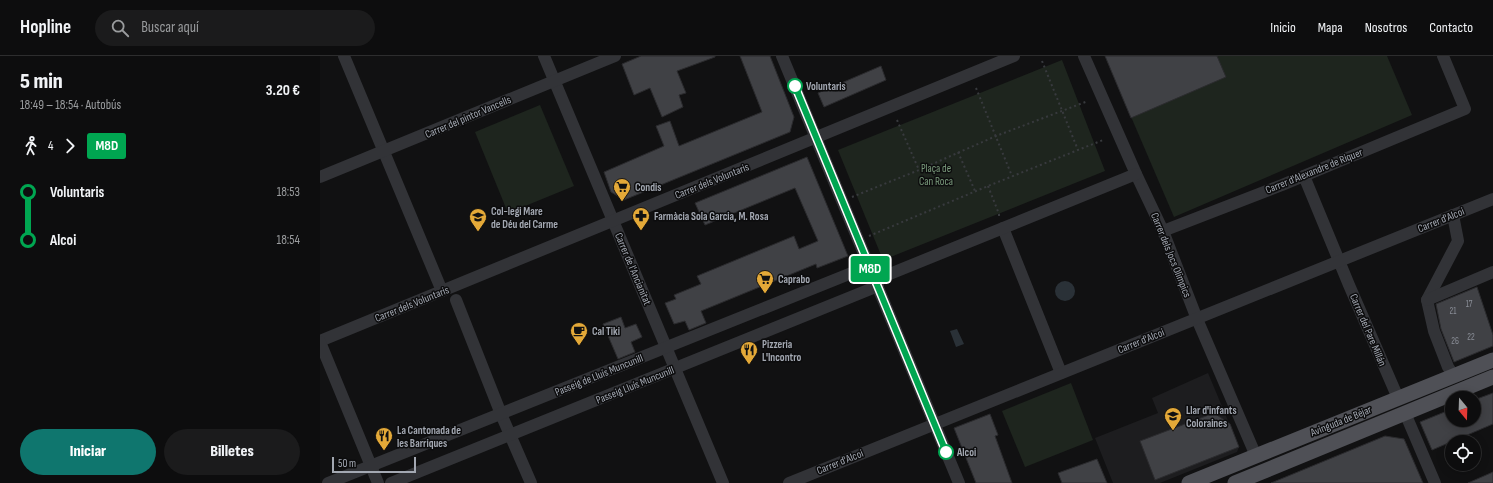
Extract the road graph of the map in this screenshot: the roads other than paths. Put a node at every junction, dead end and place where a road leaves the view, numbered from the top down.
1 (344, 56) edge
2 (544, 56) edge
3 (615, 56) edge
4 (782, 56) edge
5 (1014, 56) edge
6 (1084, 56) edge
7 (1443, 56) edge
8 (554, 81) junction
9 (817, 138) junction
10 (384, 152) junction
11 (1136, 174) junction
12 (1304, 176) junction
13 (320, 177) edge
14 (1493, 199) edge
15 (1453, 215) junction
16 (613, 221) junction
17 (1001, 223) junction
18 (1163, 231) junction
19 (1339, 261) junction
20 (869, 266) junction
21 (1493, 272) edge
22 (876, 283) junction
23 (442, 291) junction
24 (456, 300) dead end
25 (1427, 300) junction
26 (1197, 319) junction
27 (320, 341) edge
28 (666, 348) junction
29 (1493, 360) edge
30 (675, 368) junction
31 (1061, 373) junction
32 (1493, 373) edge
33 (1454, 376) junction
34 (1493, 378) edge
35 (1479, 384) junction
36 (1398, 398) junction
37 (1405, 413) junction
38 (501, 414) junction
39 (933, 424) junction
40 (511, 435) junction
41 (1256, 456) junction
42 (372, 465) junction
43 (1260, 478) edge
44 (328, 483) edge
45 (378, 483) edge
46 (391, 483) edge
47 (531, 483) edge
48 (723, 483) edge
49 (788, 483) edge
50 (959, 483) edge
51 (1189, 483) edge
52 (1235, 483) edge
53 (1435, 483) edge

1 - 10 street
2 - 8 street, Carrer de l'Ancianitat
3 - 8 street, Carrer del pintor Vancells
4 - 9 street
5 - 9 street, Carrer dels Voluntaris
6 - 11 street, Carrer dels Jocs Olimpics
7 - 12 street, Carrer d'Alexandre de Riquer
8 - 10 street, Carrer del pintor Vancells
8 - 16 street, Carrer de l'Ancianitat
9 - 16 street, Carrer dels Voluntaris
9 - 20 street
10 - 13 street, Carrer del pintor Vancells
10 - 23 street
11 - 17 street
11 - 18 street, Carrer dels Jocs Olimpics
12 - 18 street, Carrer d'Alexandre de Riquer
12 - 19 street, Carrer del Pare Millán
14 - 15 street, Carrer d'Alcoi
15 - 19 street, Carrer d'Alcoi
15 - 25 street
16 - 23 street, Carrer dels Voluntaris
16 - 28 street, Carrer de l'Ancianitat
17 - 22 street
17 - 31 street
18 - 26 street, Carrer dels Jocs Olimpics
19 - 26 street, Carrer d'Alcoi
19 - 36 street, Carrer del Pare Millán
20 - 22 street
20 - 28 street, Passeig de Lluís Muncunill
21 - 25 street
22 - 30 street, Passeig Lluís Muncunill
22 - 39 street
23 - 27 street, Carrer dels Voluntaris
24 - 38 street
25 - 33 street
26 - 31 street, Carrer d'Alcoi
26 - 41 street, Carrer dels Jocs Olimpics
27 - 42 street
28 - 30 street, Carrer de l'Ancianitat
28 - 38 street, Passeig de Lluís Muncunill
29 - 33 main road, Avinguda de Béjar
30 - 40 street, Passeig Lluís Muncunill
30 - 48 street, Carrer de l'Ancianitat
31 - 39 street, Carrer d'Alcoi
32 - 35 main road, Avinguda de Béjar
33 - 36 main road, Avinguda de Béjar
34 - 35 main road, Avinguda de Béjar
35 - 37 main road, Avinguda de Béjar
36 - 37 main road, Carrer del Pare Millán
36 - 41 main road, Avinguda de Béjar
37 - 43 main road, Avinguda de Béjar
37 - 53 street, Carrer del Pare Millán
38 - 40 street
38 - 42 street, Passeig de Lluís Muncunill
39 - 49 street, Carrer d'Alcoi
39 - 50 street
40 - 46 street, Passeig Lluís Muncunill
40 - 47 street
41 - 51 main road, Avinguda de Béjar
42 - 44 street, Passeig de Lluís Muncunill
42 - 45 street
43 - 52 main road, Avinguda de Béjar

